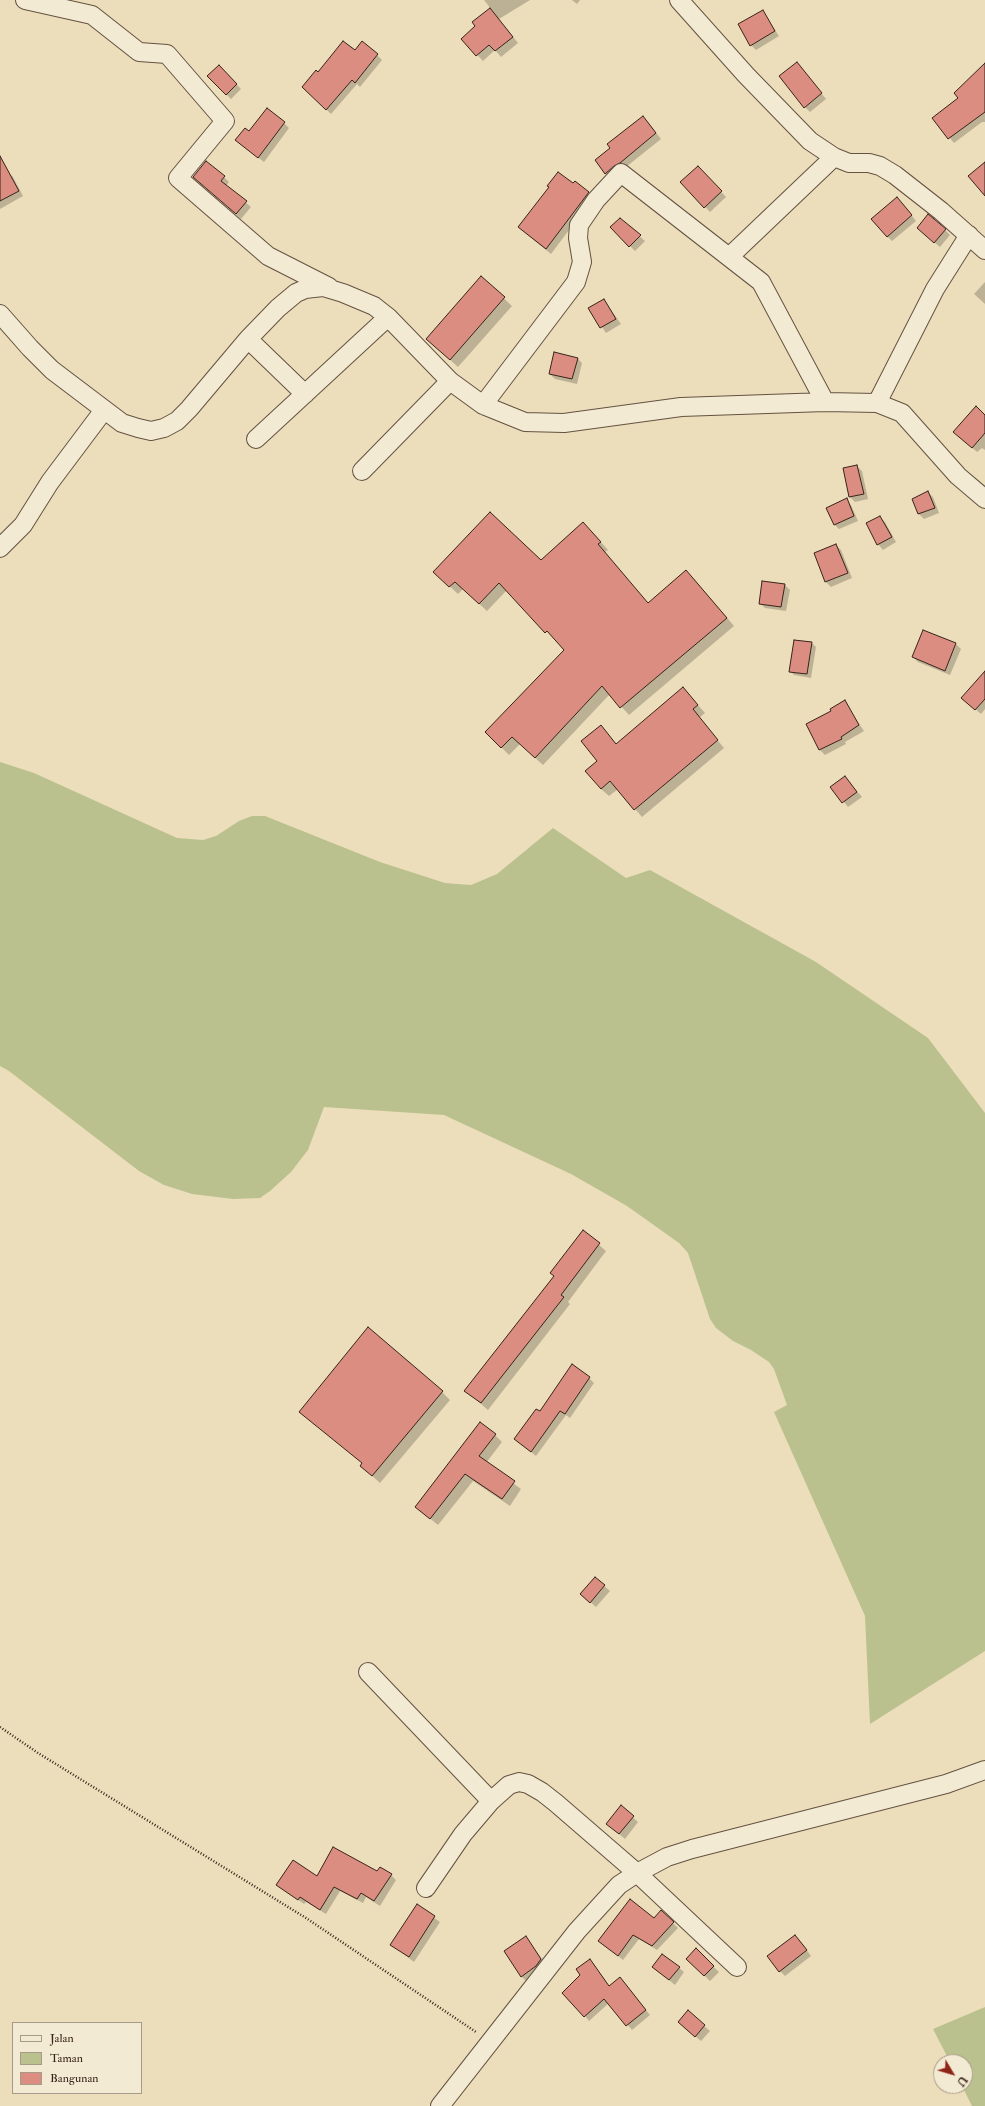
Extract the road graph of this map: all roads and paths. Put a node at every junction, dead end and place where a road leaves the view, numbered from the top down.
1 (25, 0) edge
2 (679, 0) edge
3 (834, 157) junction
4 (969, 236) junction
5 (985, 250) edge
6 (729, 257) junction
7 (332, 289) junction
8 (0, 314) edge
9 (388, 317) junction
10 (248, 339) junction
11 (450, 381) junction
12 (305, 394) junction
13 (825, 402) junction
14 (877, 403) junction
15 (483, 404) junction
16 (104, 410) junction
17 (256, 439) dead end
18 (362, 472) dead end
19 (985, 499) edge
20 (0, 548) edge
21 (368, 1672) dead end
22 (0, 1727) edge
23 (985, 1770) edge
24 (491, 1801) junction
25 (636, 1873) junction
26 (426, 1888) dead end
27 (737, 1967) dead end
28 (491, 2042) junction
29 (440, 2106) edge

1 - 7 street
2 - 3 street
3 - 4 street
3 - 6 street
4 - 5 street
4 - 14 street
6 - 13 street
6 - 15 street
7 - 9 street
7 - 10 street
8 - 16 street
9 - 11 street
9 - 12 street
10 - 12 street
10 - 16 street
11 - 15 street
11 - 18 street
12 - 17 street
13 - 14 street
13 - 15 street
14 - 19 street
16 - 20 street
21 - 24 street
22 - 28 path
23 - 25 street
24 - 25 street
24 - 26 street
25 - 27 street
25 - 28 street
28 - 29 street

